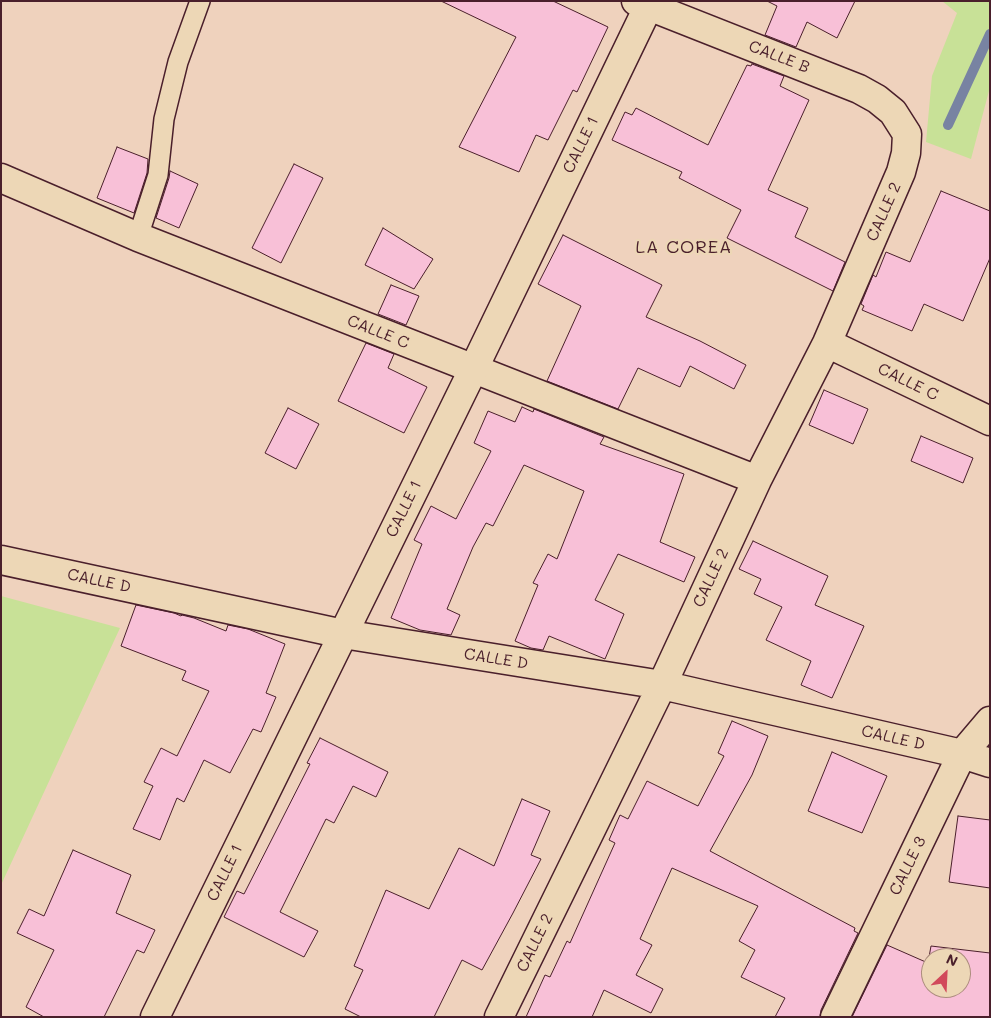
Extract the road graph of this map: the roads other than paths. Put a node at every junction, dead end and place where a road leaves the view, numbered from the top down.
1 (200, 1) edge
2 (645, 3) edge
3 (906, 134) joint
4 (1, 178) edge
5 (138, 237) junction
6 (827, 342) junction
7 (473, 370) junction
8 (990, 421) edge
9 (757, 480) junction
10 (1, 560) edge
11 (342, 634) junction
12 (662, 685) junction
13 (990, 721) edge
14 (962, 754) junction
15 (990, 763) edge
16 (155, 1017) edge
17 (499, 1017) edge
18 (835, 1017) edge

1 - 5 lane
2 - 3 street, CALLE B
2 - 7 street, CALLE 1
3 - 6 street, CALLE 2
4 - 5 street, CALLE C
5 - 7 street, CALLE C
6 - 8 street, CALLE C
6 - 9 street, CALLE 2
7 - 9 street, CALLE C
7 - 11 street, CALLE 1
9 - 12 street, CALLE 2
10 - 11 street, CALLE D
11 - 12 street, CALLE D
11 - 16 street, CALLE 1
12 - 14 street, CALLE D
12 - 17 street, CALLE 2
13 - 14 street, CALLE 3
14 - 15 street, CALLE D
14 - 18 street, CALLE 3

